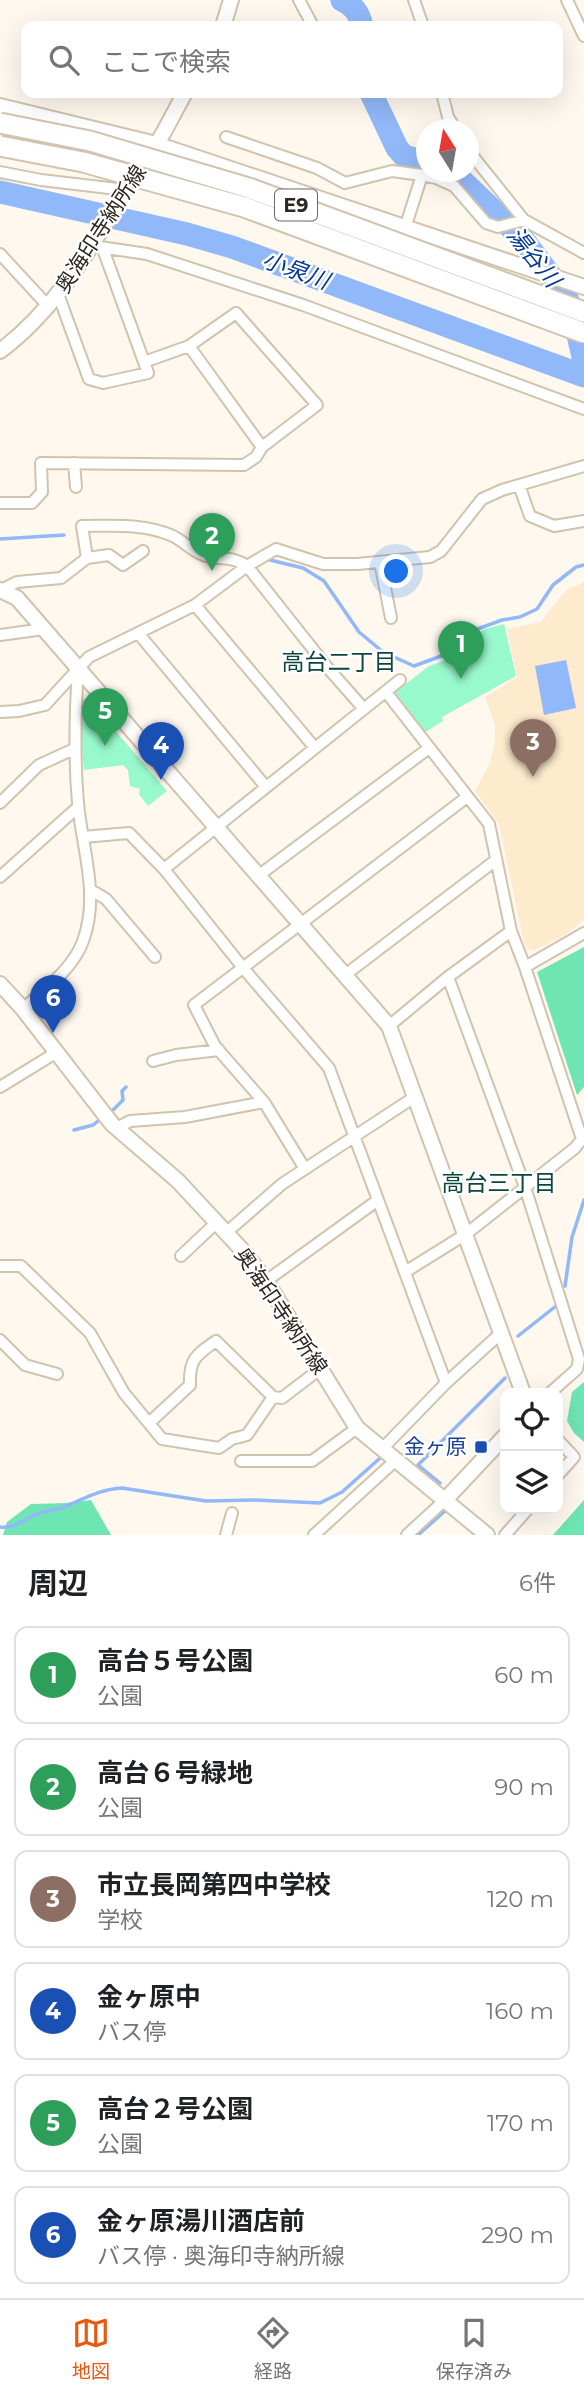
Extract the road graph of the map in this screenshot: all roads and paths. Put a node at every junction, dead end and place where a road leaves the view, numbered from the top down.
1 (231, 0) edge
2 (299, 0) edge
3 (414, 0) edge
4 (567, 0) edge
5 (225, 21) edge
6 (310, 21) edge
7 (420, 21) edge
8 (584, 36) edge
9 (181, 98) edge
10 (443, 98) edge
11 (0, 106) edge
12 (449, 119) edge
13 (0, 123) edge
14 (226, 137) dead end
15 (156, 144) junction
16 (0, 146) edge
17 (479, 164) edge
18 (0, 172) edge
19 (416, 174) edge
20 (420, 182) edge
21 (445, 182) edge
22 (123, 194) junction
23 (524, 220) junction
24 (405, 228) junction
25 (98, 244) junction
26 (584, 253) edge
27 (0, 254) edge
28 (580, 285) edge
29 (53, 300) junction
30 (584, 312) edge
31 (584, 332) edge
32 (189, 346) junction
33 (0, 351) edge
34 (144, 362) junction
35 (584, 409) edge
36 (262, 447) junction
37 (74, 463) junction
38 (584, 466) edge
39 (519, 485) junction
40 (76, 487) dead end
41 (0, 503) edge
42 (584, 521) edge
43 (143, 551) dead end
44 (87, 558) junction
45 (380, 562) junction
46 (247, 566) junction
47 (0, 590) edge
48 (195, 606) junction
49 (391, 618) dead end
50 (44, 629) junction
51 (138, 633) junction
52 (0, 635) edge
53 (78, 669) junction
54 (400, 680) dead end
55 (386, 692) junction
56 (364, 709) junction
57 (0, 712) edge
58 (316, 748) junction
59 (429, 748) junction
60 (74, 749) junction
61 (266, 787) junction
62 (467, 797) junction
63 (0, 803) edge
64 (78, 807) junction
65 (216, 827) junction
66 (83, 837) junction
67 (496, 860) junction
68 (164, 869) junction
69 (258, 876) junction
70 (0, 877) edge
71 (91, 890) junction
72 (299, 923) junction
73 (511, 931) junction
74 (584, 933) edge
75 (155, 957) dead end
76 (525, 967) junction
77 (244, 969) junction
78 (345, 975) junction
79 (448, 977) junction
80 (0, 984) edge
81 (23, 1009) junction
82 (389, 1026) junction
83 (219, 1050) junction
84 (57, 1052) junction
85 (153, 1061) dead end
86 (0, 1087) edge
87 (416, 1096) junction
88 (264, 1102) junction
89 (117, 1128) junction
90 (354, 1136) junction
91 (305, 1169) junction
92 (524, 1186) junction
93 (378, 1200) junction
94 (222, 1227) junction
95 (467, 1234) junction
96 (181, 1256) dead end
97 (0, 1266) edge
98 (405, 1272) junction
99 (266, 1281) junction
100 (502, 1332) junction
101 (0, 1340) edge
102 (320, 1369) junction
103 (57, 1374) dead end
104 (446, 1383) junction
105 (521, 1388) edge
106 (556, 1388) edge
107 (273, 1397) junction
108 (149, 1423) junction
109 (357, 1428) junction
110 (500, 1441) edge
111 (563, 1445) edge
112 (382, 1449) junction
113 (396, 1460) junction
114 (241, 1461) dead end
115 (563, 1469) edge
116 (445, 1500) junction
117 (232, 1513) dead end
118 (524, 1514) edge
119 (226, 1535) edge
120 (314, 1535) edge
121 (407, 1535) edge
122 (487, 1535) edge
123 (505, 1535) edge

1 - 5 street
2 - 6 street
3 - 7 street
4 - 8 street
9 - 15 street, 奥海印寺納所線
10 - 12 street
11 - 15 street
13 - 30 highway, E9, bridge
14 - 19 street
15 - 22 street, 奥海印寺納所線
15 - 24 street
16 - 31 highway, E9, bridge
17 - 23 street
18 - 22 street
20 - 24 street
21 - 23 street
22 - 25 street, 奥海印寺納所線
23 - 26 street
24 - 28 street
25 - 29 street, 奥海印寺納所線
25 - 34 street
25 - 35 street
27 - 29 street
29 - 33 street, 奥海印寺納所線
29 - 34 street
32 - 34 street
32 - 36 street
32 - 36 street
36 - 37 street
37 - 40 street
37 - 41 street
38 - 39 street
39 - 42 street
39 - 45 street
43 - 44 street
44 - 46 street
44 - 47 street
45 - 46 street
45 - 49 street
46 - 48 street
46 - 56 street
47 - 50 street
48 - 51 street
48 - 58 street
50 - 52 street
50 - 53 street
51 - 53 street
51 - 61 street
53 - 57 street
53 - 60 street
53 - 65 street
54 - 55 street
55 - 56 street
55 - 59 street
56 - 58 street
58 - 61 street
59 - 62 street
59 - 69 street
60 - 63 street
60 - 64 street
61 - 65 street
62 - 67 street
62 - 72 street
64 - 66 street
64 - 70 street
65 - 68 street
65 - 69 street
66 - 68 street
66 - 71 street
67 - 73 street
67 - 78 street
68 - 77 street
69 - 72 street
71 - 75 street
71 - 81 street
72 - 77 street
72 - 78 street
73 - 76 street
73 - 79 street
74 - 76 street
76 - 92 street
77 - 83 street
77 - 90 street
78 - 82 street
79 - 82 street
79 - 92 street
80 - 81 street, 奥海印寺納所線
81 - 84 street, 奥海印寺納所線
82 - 87 street
83 - 85 street
83 - 88 street
84 - 86 street
84 - 89 street, 奥海印寺納所線
87 - 90 street
87 - 95 street
88 - 89 street
88 - 91 street
89 - 94 street, 奥海印寺納所線
90 - 91 street
90 - 93 street
91 - 94 street
92 - 95 street
92 - 106 street
93 - 98 street
93 - 99 street
94 - 96 street
94 - 99 street, 奥海印寺納所線
95 - 98 street
95 - 100 street
97 - 108 street
98 - 104 street
99 - 102 street, 奥海印寺納所線
100 - 104 street
100 - 105 street
101 - 103 street
102 - 107 street
102 - 109 street, 奥海印寺納所線
104 - 112 street
107 - 108 street
107 - 108 street
109 - 112 street, 奥海印寺納所線
109 - 114 street
110 - 116 street
111 - 115 street
112 - 113 street, 奥海印寺納所線
113 - 116 street, 奥海印寺納所線
113 - 120 street
116 - 121 street
116 - 122 street, 奥海印寺納所線
117 - 119 street
118 - 123 street

